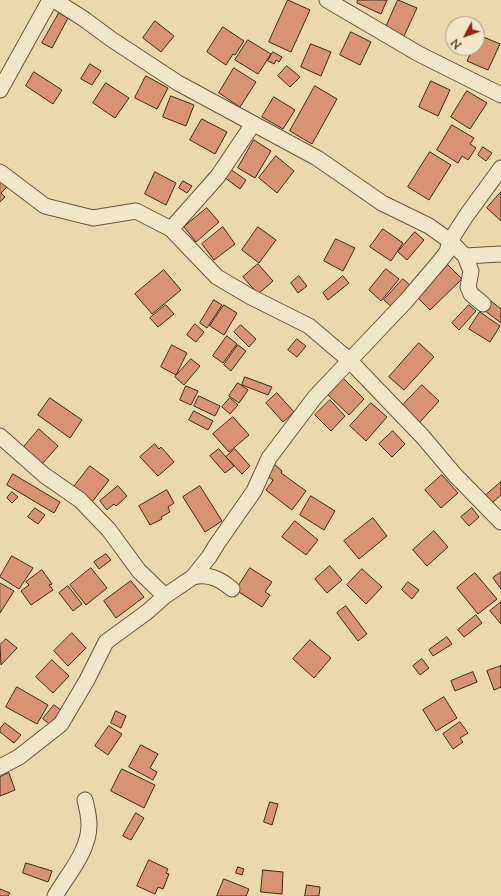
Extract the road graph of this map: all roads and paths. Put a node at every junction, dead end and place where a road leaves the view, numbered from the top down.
1 (50, 0) edge
2 (54, 0) edge
3 (327, 0) edge
4 (0, 90) edge
5 (501, 95) edge
6 (253, 124) junction
7 (501, 168) edge
8 (0, 172) edge
9 (171, 229) junction
10 (450, 241) junction
11 (501, 254) edge
12 (465, 256) junction
13 (483, 304) dead end
14 (349, 360) junction
15 (0, 436) edge
16 (501, 522) edge
17 (193, 577) junction
18 (232, 589) dead end
19 (165, 596) junction
20 (0, 767) edge
21 (85, 800) dead end
22 (56, 896) edge

1 - 4 street
2 - 6 street
3 - 5 street
6 - 9 street
6 - 10 street
7 - 10 street
8 - 9 street
9 - 14 street
10 - 12 street
10 - 14 street
11 - 12 street
12 - 13 street
14 - 16 street
14 - 17 street
15 - 19 street
17 - 18 street
17 - 19 street
19 - 20 street
21 - 22 street

